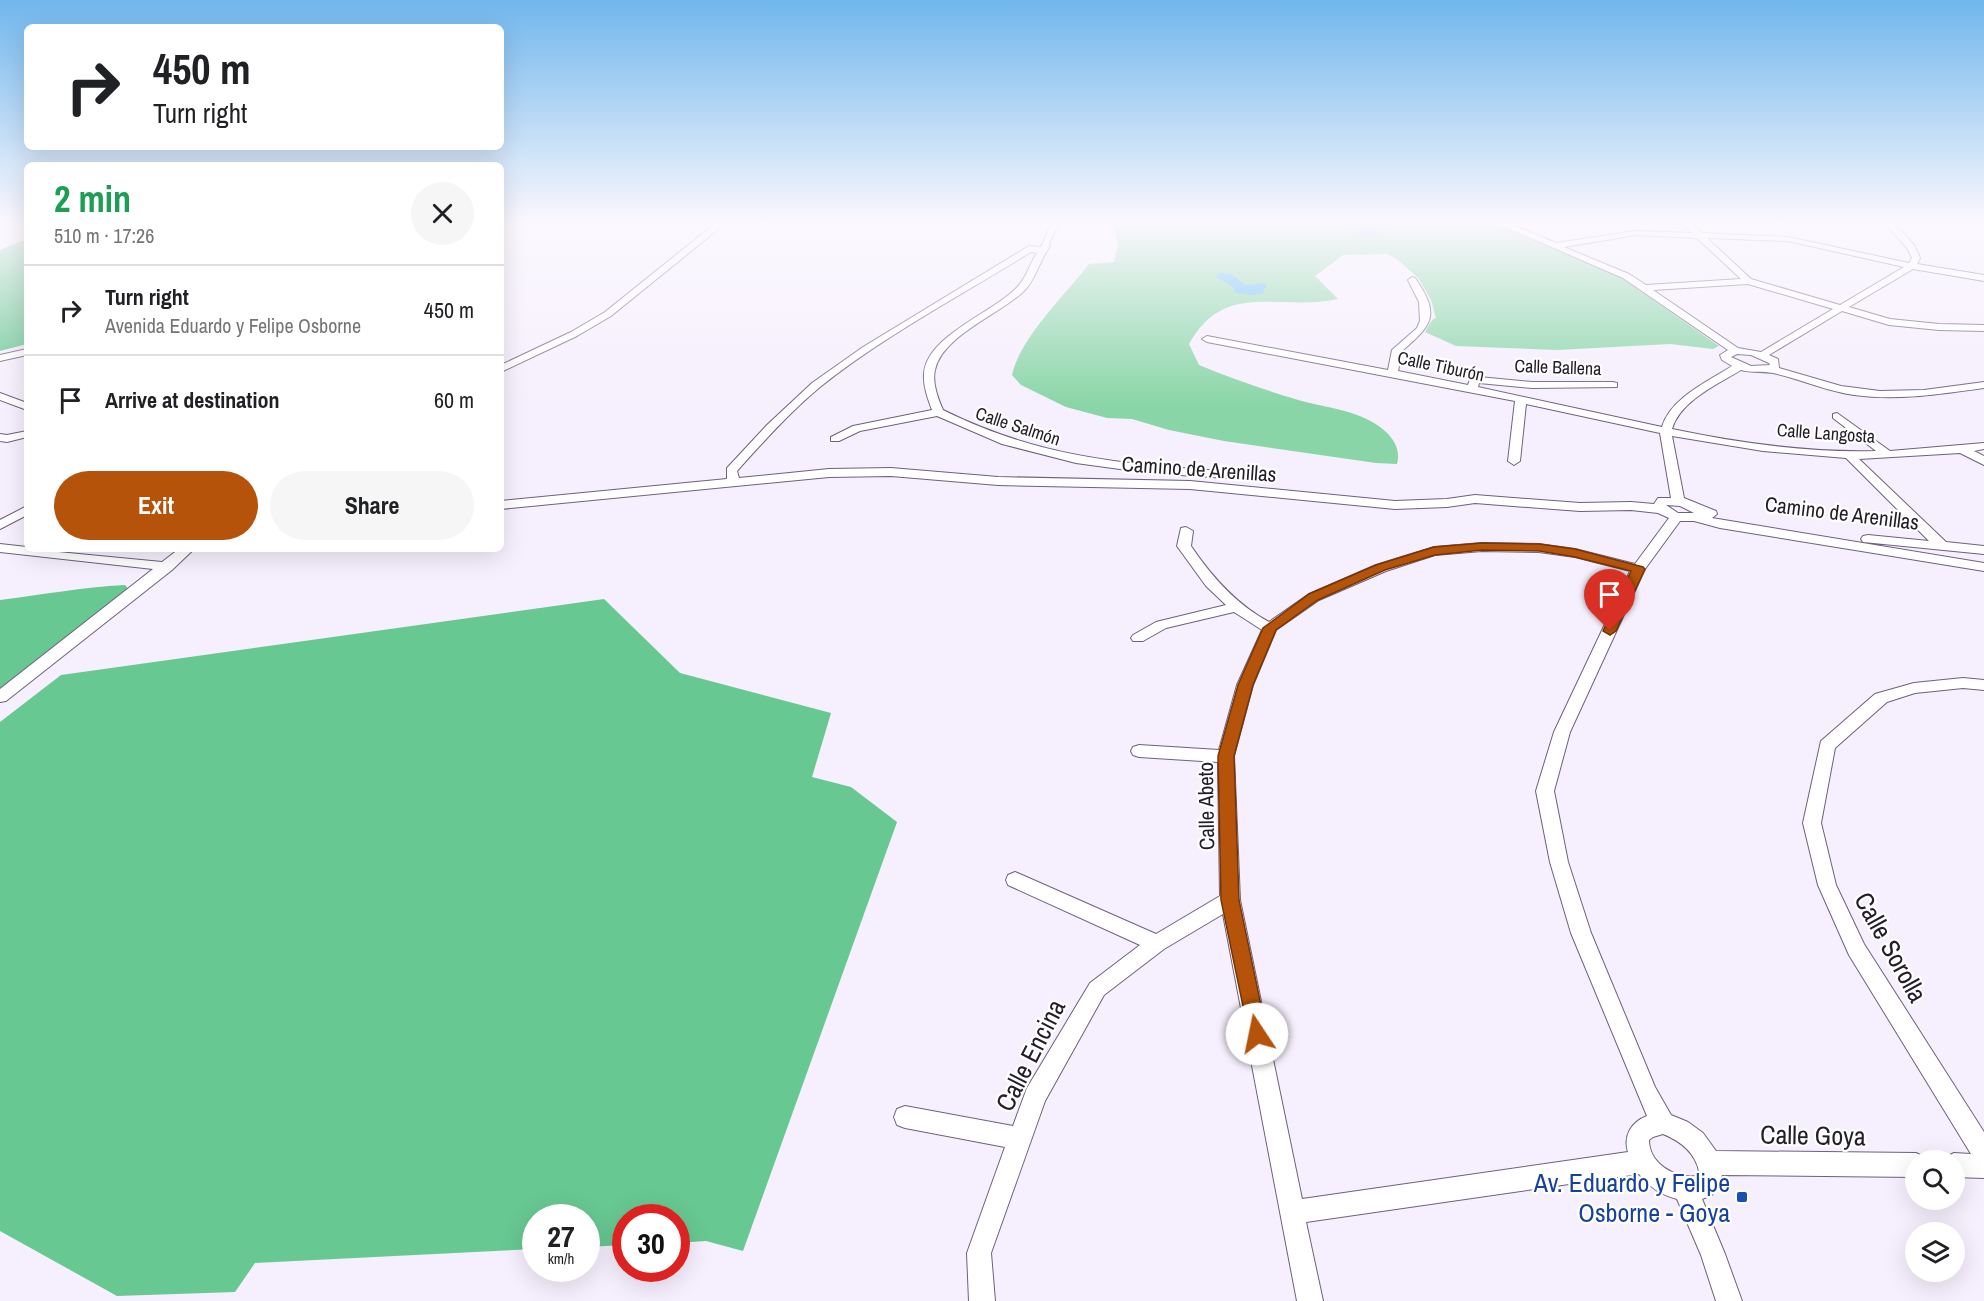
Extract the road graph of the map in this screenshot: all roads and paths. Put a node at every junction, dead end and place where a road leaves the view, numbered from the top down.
1 (647, 283) edge
2 (980, 283) edge
3 (1025, 283) edge
4 (1414, 283) edge
5 (1637, 283) edge
6 (1724, 283) edge
7 (1754, 283) edge
8 (1884, 283) edge
9 (1646, 288) junction
10 (1841, 309) junction
11 (1984, 328) edge
12 (1207, 339) dead end
13 (1736, 351) junction
14 (24, 353) edge
15 (1762, 355) junction
16 (0, 358) edge
17 (1740, 366) junction
18 (504, 368) edge
19 (1771, 369) junction
20 (1393, 373) junction
21 (1613, 385) dead end
22 (1984, 385) edge
23 (1472, 389) junction
24 (0, 396) edge
25 (1521, 400) junction
26 (24, 405) edge
27 (938, 412) junction
28 (1836, 416) dead end
29 (1666, 431) junction
30 (24, 435) edge
31 (0, 437) edge
32 (835, 440) dead end
33 (1984, 446) edge
34 (1962, 449) junction
35 (1887, 454) junction
36 (1849, 455) junction
37 (1984, 460) edge
38 (1514, 461) dead end
39 (1223, 475) dead end
40 (734, 481) junction
41 (504, 506) edge
42 (1672, 509) junction
43 (24, 512) edge
44 (1696, 514) junction
45 (0, 525) edge
46 (1186, 531) dead end
47 (1941, 545) junction
48 (0, 548) edge
49 (1984, 550) edge
50 (24, 551) edge
51 (35, 552) edge
52 (184, 552) edge
53 (167, 567) junction
54 (1984, 567) edge
55 (1638, 569) junction
56 (1236, 607) junction
57 (1270, 628) junction
58 (1138, 638) dead end
59 (1984, 685) edge
60 (0, 697) edge
61 (1139, 751) dead end
62 (1226, 756) junction
63 (1015, 880) dead end
64 (1230, 900) junction
65 (1157, 944) junction
66 (905, 1117) dead end
67 (1663, 1123) junction
68 (1020, 1139) junction
69 (1984, 1153) edge
70 (1643, 1162) junction
71 (1710, 1162) junction
72 (1905, 1165) edge
73 (1965, 1165) edge
74 (1984, 1166) edge
75 (1686, 1191) junction
76 (1293, 1212) junction
77 (982, 1301) edge
78 (1310, 1301) edge
79 (1729, 1301) edge

1 - 18 street
2 - 40 street
3 - 27 street
4 - 20 street
5 - 9 street
6 - 9 street
7 - 10 street
8 - 10 street
9 - 13 street
10 - 11 street
10 - 15 street
12 - 20 street, Calle Tiburón
13 - 15 street
13 - 17 street
14 - 16 street
15 - 19 street
17 - 19 street
17 - 29 street
19 - 22 street
20 - 23 street, Calle Tiburón
21 - 23 street, Calle Ballena
23 - 25 street, Calle Tiburón
24 - 26 street
25 - 29 street, Calle Tiburón
25 - 38 street
27 - 32 street
27 - 39 street, Calle Salmón
28 - 35 street
29 - 36 street, Calle Langosta
29 - 42 street
30 - 31 street
33 - 34 street, Calle Langosta
34 - 35 street, Calle Langosta
34 - 37 street
35 - 36 street, Calle Langosta
36 - 47 street
40 - 41 street, Camino de Arenillas
40 - 42 street, Camino de Arenillas
42 - 44 street, Camino de Arenillas
42 - 55 street
43 - 45 street
44 - 47 street, Camino de Arenillas
44 - 54 street
46 - 56 street
47 - 49 street, Camino de Arenillas
48 - 50 street
51 - 53 street
52 - 53 street
53 - 60 street
55 - 57 street
55 - 67 street
56 - 57 street
56 - 58 street
57 - 62 street, Calle Abeto
59 - 69 street, Calle Sorolla
61 - 62 street
62 - 64 street, Calle Abeto
63 - 65 street
64 - 65 street, Calle Encina
64 - 76 street, Calle Abeto
65 - 68 street, Calle Encina
66 - 68 street
67 - 70 street
67 - 71 street
68 - 77 street, Calle Encina
70 - 75 street
70 - 76 street
71 - 72 street, Calle Goya
71 - 75 street
73 - 74 street
75 - 79 street
76 - 78 street, Calle Abeto

